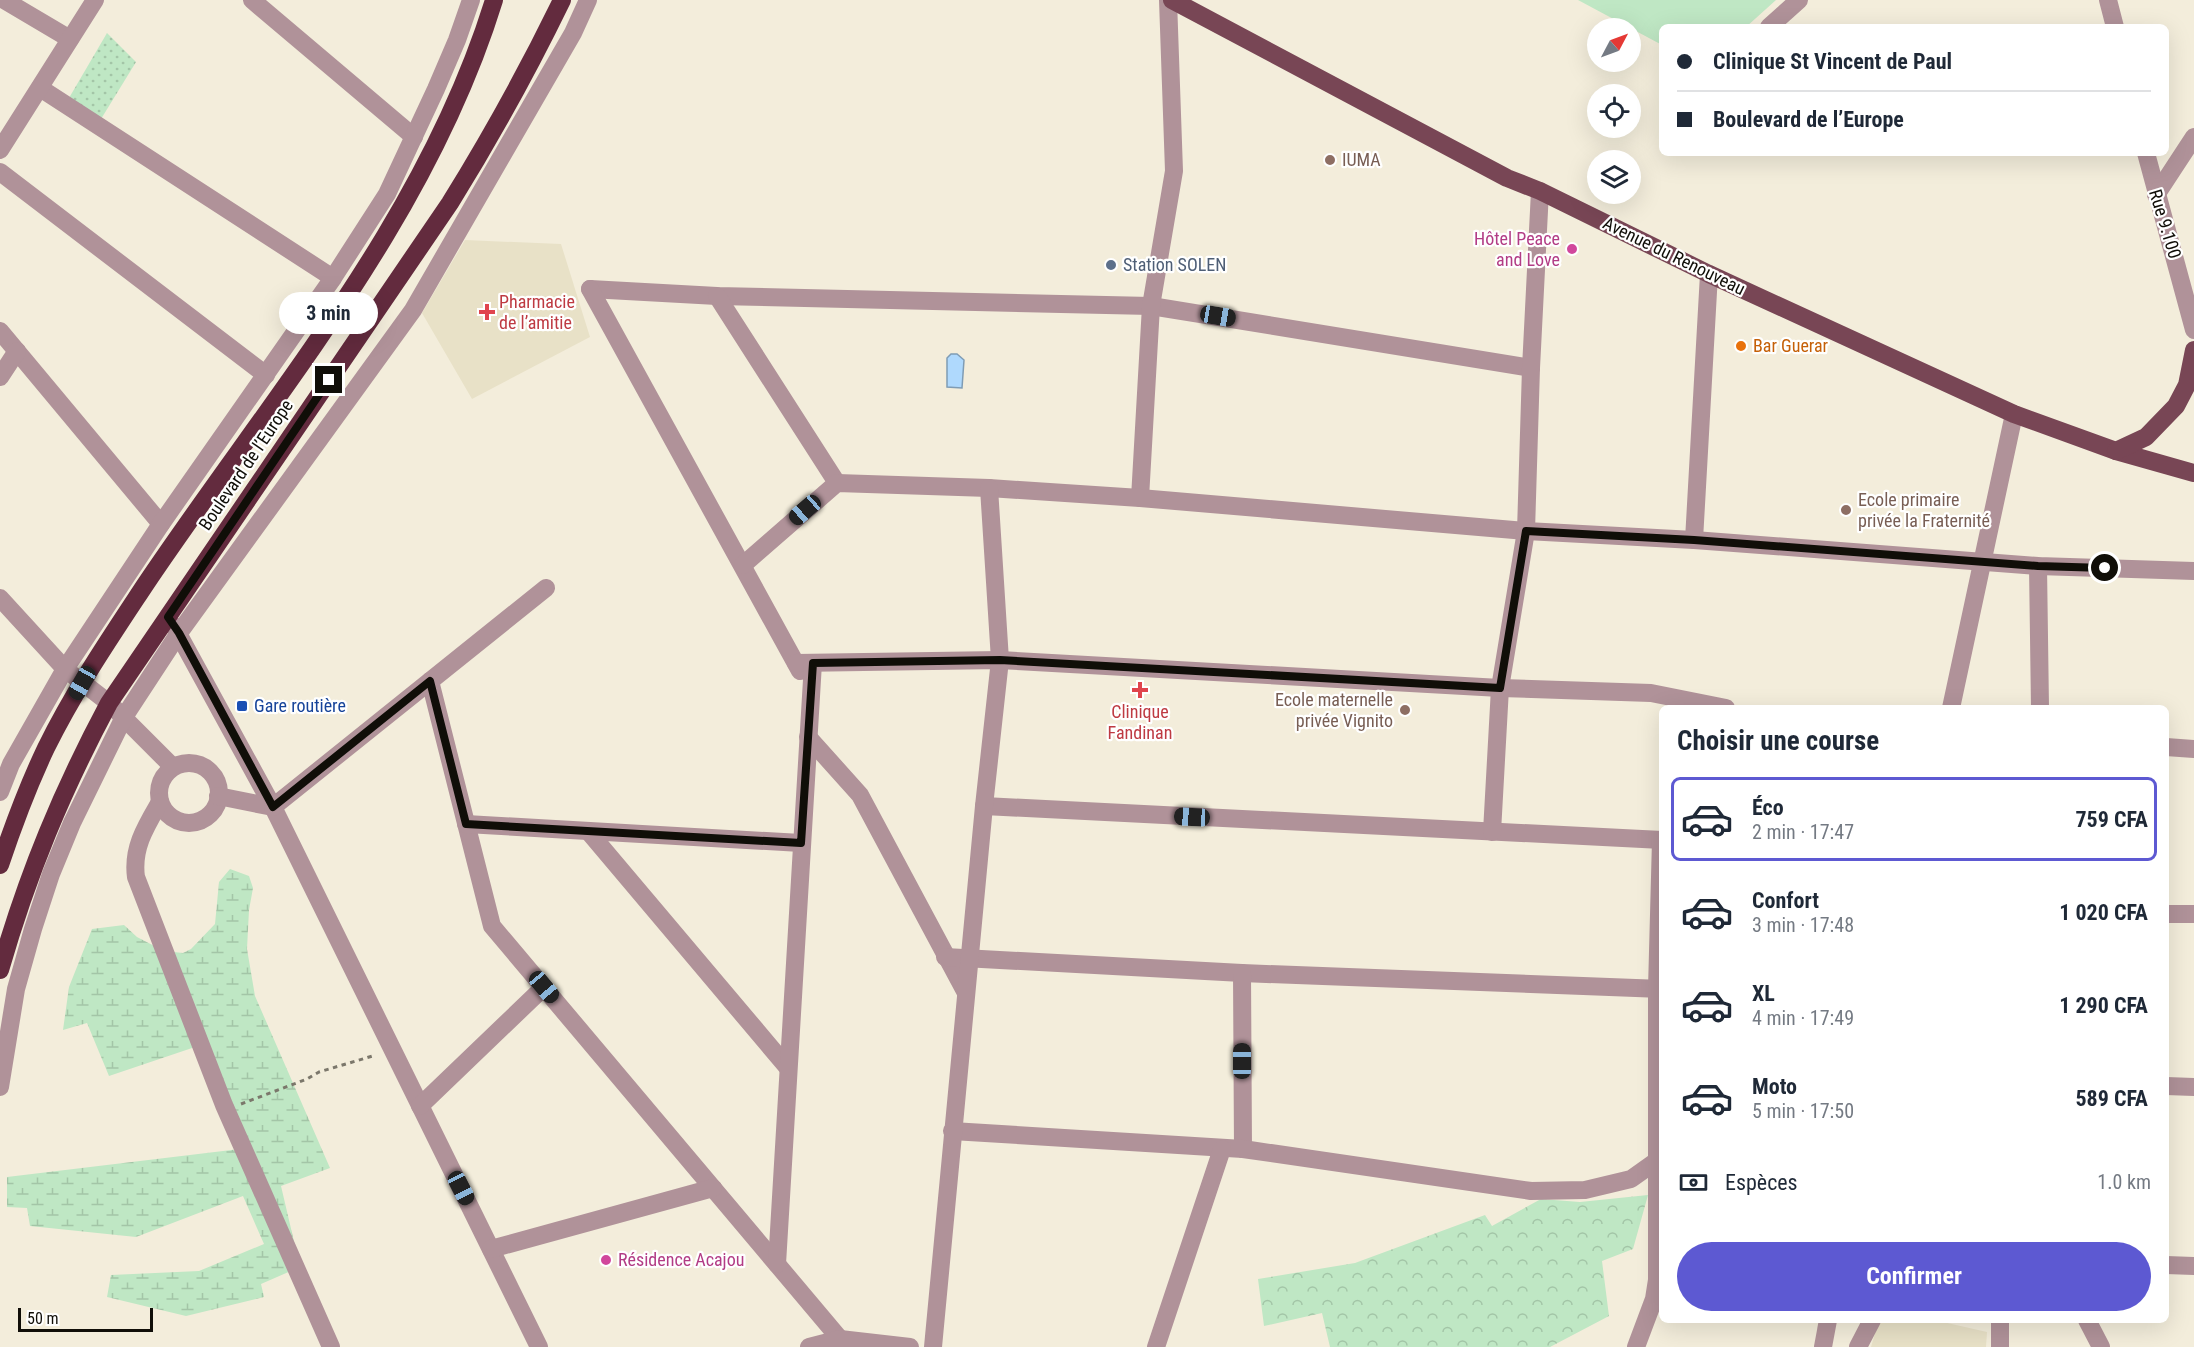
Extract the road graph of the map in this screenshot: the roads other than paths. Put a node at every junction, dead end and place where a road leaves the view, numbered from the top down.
1 (4, 0) edge
2 (95, 0) edge
3 (252, 0) edge
4 (471, 0) edge
5 (494, 0) edge
6 (562, 0) edge
7 (588, 0) edge
8 (1170, 0) edge
9 (1799, 0) edge
10 (2108, 0) edge
11 (1772, 24) edge
12 (2114, 24) edge
13 (70, 39) junction
14 (40, 88) junction
15 (414, 137) junction
16 (2194, 137) edge
17 (0, 150) edge
18 (2147, 156) edge
19 (0, 172) edge
20 (1540, 191) junction
21 (2156, 195) junction
22 (1709, 274) junction
23 (333, 279) junction
24 (717, 296) junction
25 (1151, 306) junction
26 (2194, 330) edge
27 (0, 331) edge
28 (2194, 350) edge
29 (16, 351) junction
30 (1531, 368) junction
31 (266, 375) junction
32 (0, 377) edge
33 (2014, 414) junction
34 (2116, 451) junction
35 (2194, 473) edge
36 (837, 483) junction
37 (989, 488) junction
38 (1140, 498) junction
39 (161, 524) junction
40 (1526, 531) junction
41 (1694, 540) junction
42 (1983, 560) junction
43 (742, 565) junction
44 (2038, 566) junction
45 (2194, 571) edge
46 (546, 588) dead end
47 (0, 598) edge
48 (168, 617) junction
49 (179, 633) junction
50 (1000, 660) junction
51 (804, 663) junction
52 (65, 669) junction
53 (430, 681) junction
54 (82, 683) junction
55 (1500, 688) junction
56 (109, 703) junction
57 (1711, 705) edge
58 (1952, 705) edge
59 (2040, 705) edge
60 (124, 717) junction
61 (808, 737) junction
62 (2169, 747) edge
63 (2194, 749) edge
64 (6, 762) edge
65 (173, 767) junction
66 (0, 792) edge
67 (219, 796) junction
68 (160, 802) junction
69 (273, 807) junction
70 (984, 807) junction
71 (466, 824) junction
72 (588, 831) junction
73 (1492, 832) junction
74 (1659, 840) edge
75 (801, 843) junction
76 (0, 865) edge
77 (2169, 914) edge
78 (2194, 914) edge
79 (945, 957) junction
80 (969, 957) junction
81 (0, 970) edge
82 (1242, 973) junction
83 (544, 987) junction
84 (1659, 989) edge
85 (966, 993) junction
86 (788, 1068) junction
87 (2169, 1086) edge
88 (2194, 1086) edge
89 (0, 1087) edge
90 (420, 1106) junction
91 (952, 1131) junction
92 (1222, 1149) junction
93 (1242, 1149) junction
94 (1659, 1159) edge
95 (713, 1188) junction
96 (491, 1249) junction
97 (777, 1264) junction
98 (2169, 1265) edge
99 (2194, 1266) edge
100 (1827, 1323) edge
101 (1870, 1323) edge
102 (2000, 1323) edge
103 (2089, 1323) edge
104 (840, 1339) junction
105 (331, 1347) edge
106 (539, 1347) edge
107 (809, 1347) edge
108 (910, 1347) edge
109 (933, 1347) edge
110 (1156, 1347) edge
111 (1636, 1347) edge
112 (1823, 1347) edge
113 (1858, 1347) edge
114 (2000, 1347) edge
115 (2101, 1347) edge

1 - 13 street
2 - 13 street
3 - 15 street
4 - 15 street
5 - 54 highway, Boulevard de l’Europe
6 - 48 highway, Boulevard de l’Europe
7 - 49 street
8 - 20 main road, Avenue du Renouveau
8 - 25 street
9 - 11 street
10 - 12 street
13 - 14 street
14 - 17 street
14 - 23 street
15 - 23 street
16 - 21 street
18 - 21 street, Rue 9.100
19 - 31 street
20 - 22 main road, Avenue du Renouveau
20 - 30 street
21 - 26 street, Rue 9.100
22 - 33 main road, Avenue du Renouveau
22 - 41 street
23 - 31 street
24 - 25 street
24 - 36 street
24 - 43 street
25 - 30 street
25 - 38 street
27 - 29 street
28 - 34 main road
29 - 32 street
29 - 39 street
30 - 40 street
31 - 39 street
33 - 34 main road, Avenue du Renouveau
33 - 42 street
34 - 35 main road, Avenue du Renouveau
36 - 37 street
36 - 43 street
37 - 38 street
37 - 50 street
38 - 40 street
39 - 52 street
40 - 41 street
40 - 55 street
41 - 42 street
42 - 44 street
42 - 58 street
43 - 51 street
44 - 45 street
44 - 59 street
46 - 53 street
47 - 52 street
48 - 49 street
48 - 56 highway, Boulevard de l’Europe
49 - 60 street
49 - 69 street
50 - 51 street
50 - 55 street
50 - 70 street
51 - 61 street
52 - 54 street
52 - 64 street
53 - 69 street
53 - 71 street
54 - 56 street
54 - 76 highway, Boulevard de l’Europe
55 - 57 street
55 - 73 street
56 - 60 street
56 - 81 highway, Boulevard de l’Europe
60 - 65 street
60 - 89 street
61 - 75 street
61 - 79 street
62 - 63 street
64 - 66 street
65 - 67 street
65 - 68 street
67 - 68 street
67 - 69 street
68 - 105 street
69 - 90 street
70 - 73 street
70 - 80 street
71 - 72 street
71 - 83 street
72 - 75 street
72 - 86 street
73 - 74 street
75 - 86 street
77 - 78 street
79 - 80 street
79 - 85 street
80 - 82 street
80 - 85 street
82 - 84 street
82 - 93 street
83 - 90 street
83 - 95 street
84 - 94 street
85 - 91 street
86 - 97 street
87 - 88 street
90 - 96 street
91 - 92 street
91 - 109 street
92 - 93 street
92 - 110 street
93 - 94 street
94 - 111 street
95 - 96 street
95 - 97 street
96 - 106 street
97 - 104 street
98 - 99 street
100 - 112 street
101 - 113 street
102 - 114 street
103 - 115 street
104 - 107 street
104 - 108 street

